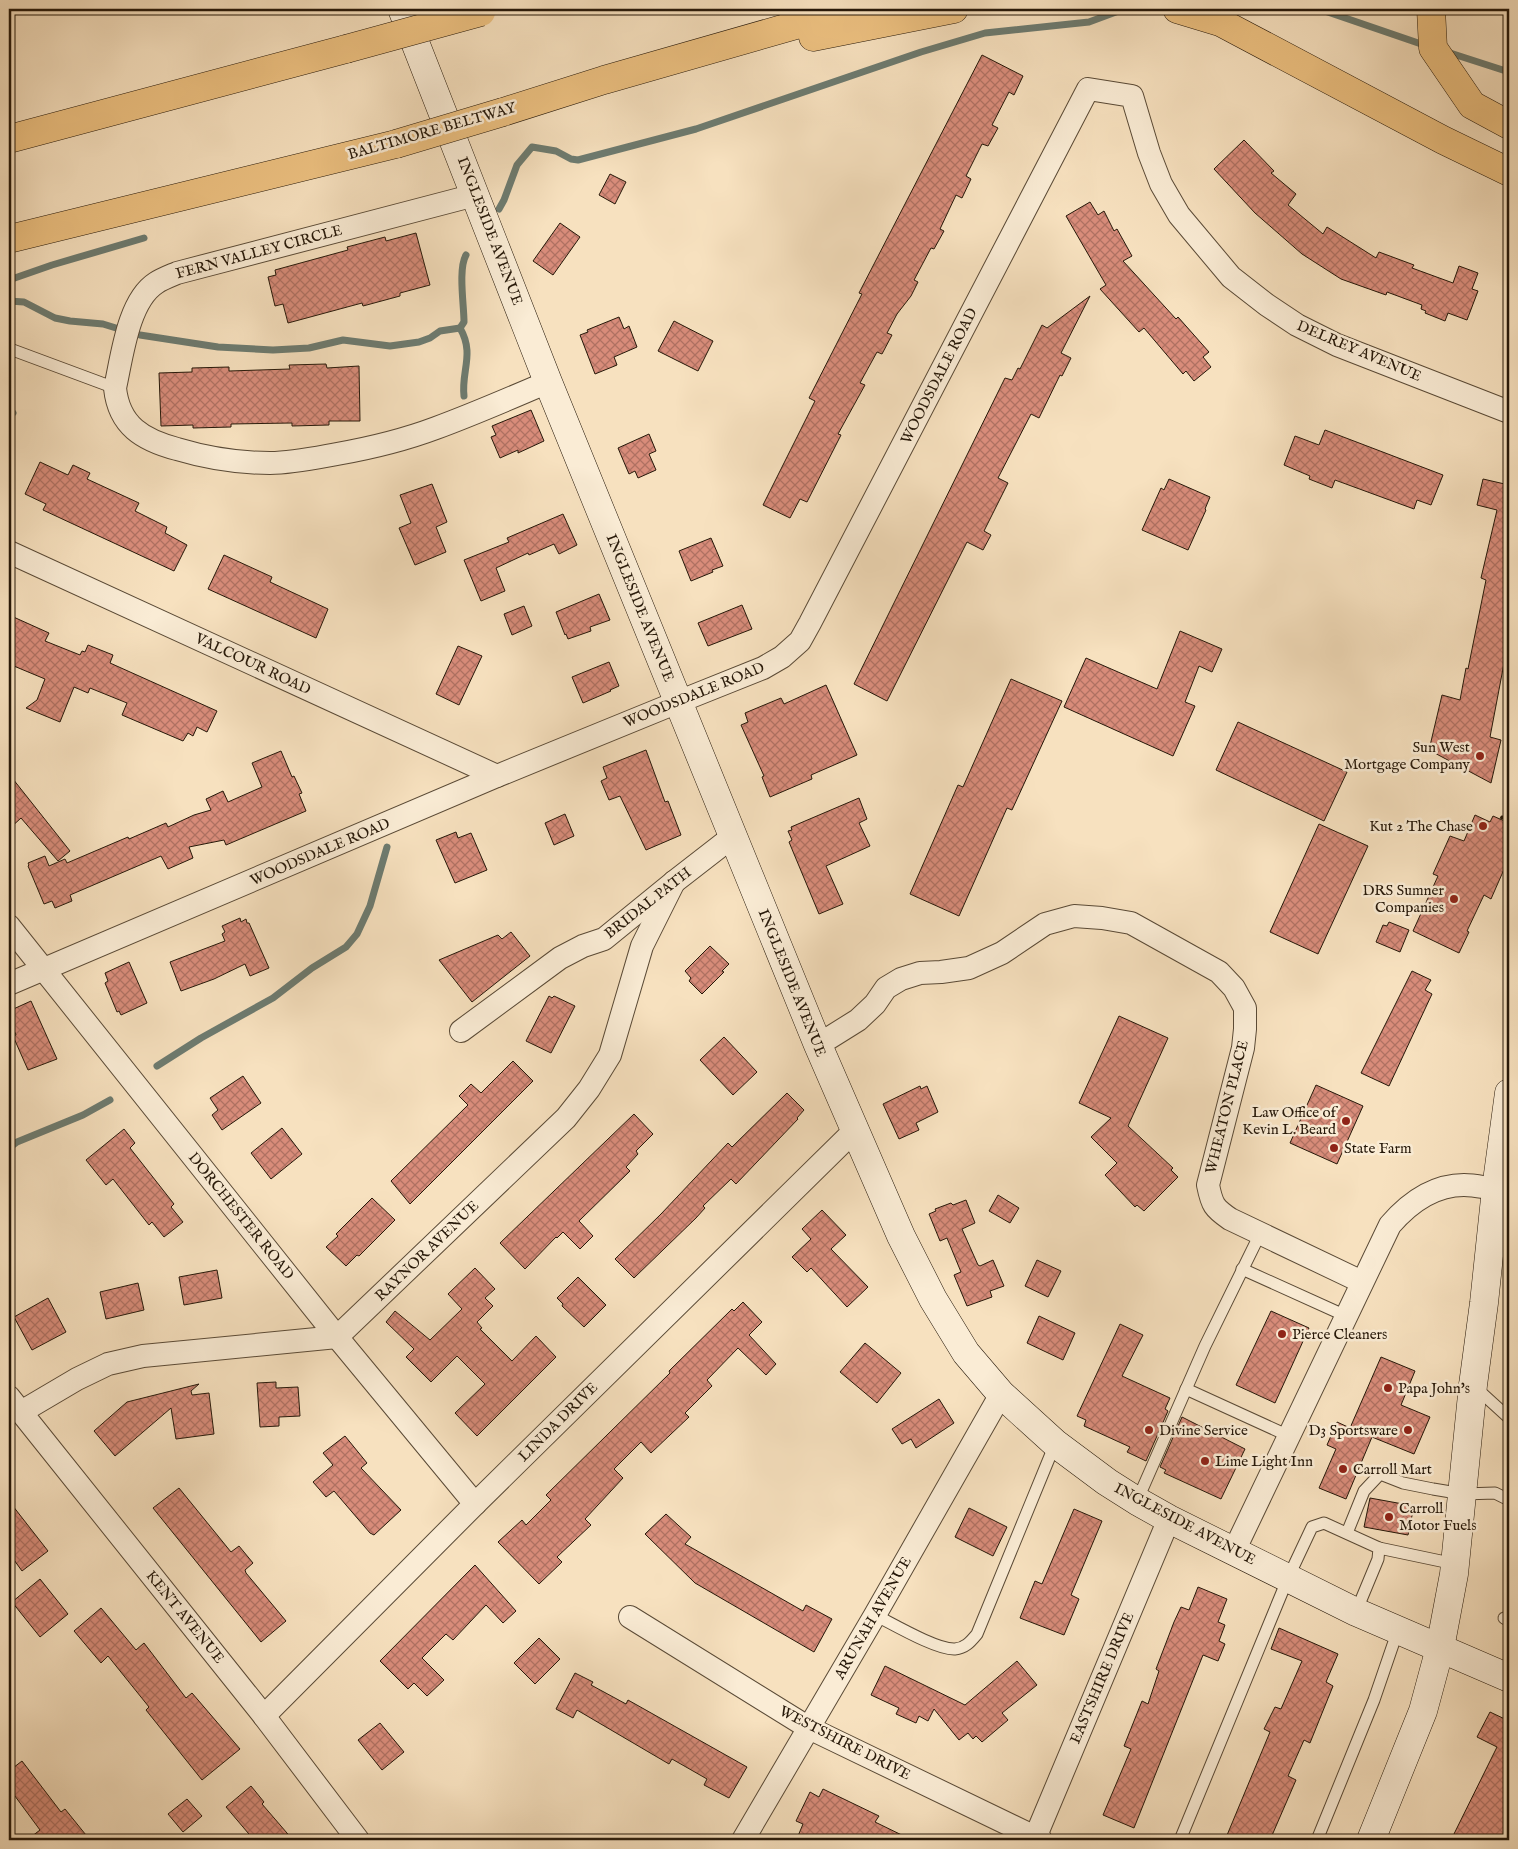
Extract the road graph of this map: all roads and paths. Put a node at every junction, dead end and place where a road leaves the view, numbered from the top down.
1 (402, 9) edge
2 (852, 9) edge
3 (954, 9) edge
4 (1177, 9) edge
5 (1431, 9) edge
6 (487, 10) edge
7 (604, 80) junction
8 (1088, 89) joint
9 (1509, 125) edge
10 (9, 139) edge
11 (1509, 172) edge
12 (476, 194) junction
13 (9, 239) edge
14 (10, 349) dead end
15 (548, 382) junction
16 (115, 388) junction
17 (1509, 412) edge
18 (9, 552) edge
19 (678, 702) junction
20 (497, 776) junction
21 (1501, 819) dead end
22 (1509, 820) edge
23 (732, 837) junction
24 (674, 882) junction
25 (9, 926) edge
26 (43, 969) junction
27 (9, 984) edge
28 (462, 1031) dead end
29 (818, 1045) junction
30 (1509, 1099) edge
31 (855, 1130) junction
32 (1496, 1189) junction
33 (1260, 1234) junction
34 (1242, 1269) junction
35 (1362, 1282) junction
36 (1346, 1316) junction
37 (337, 1337) junction
38 (1473, 1385) junction
39 (1186, 1389) junction
40 (1001, 1394) junction
41 (15, 1405) edge
42 (1509, 1418) edge
43 (1289, 1436) junction
44 (1056, 1444) junction
45 (1463, 1494) junction
46 (1508, 1495) edge
47 (1137, 1501) junction
48 (475, 1504) junction
49 (1169, 1519) junction
50 (1347, 1533) junction
51 (1378, 1548) junction
52 (1234, 1551) junction
53 (1455, 1564) junction
54 (1288, 1578) junction
55 (1356, 1612) junction
56 (875, 1615) junction
57 (630, 1617) dead end
58 (1398, 1630) junction
59 (1440, 1648) junction
60 (1509, 1678) edge
61 (264, 1716) junction
62 (809, 1728) junction
63 (1038, 1839) edge
64 (358, 1840) edge
65 (743, 1840) edge
66 (1180, 1840) edge
67 (1317, 1840) edge
68 (1371, 1840) edge

1 - 12 main road, INGLESIDE AVENUE
2 - 7 highway, BALTIMORE BELTWAY
3 - 7 highway
4 - 11 highway
5 - 9 highway
6 - 10 highway, bridge
7 - 13 highway, BALTIMORE BELTWAY, bridge
8 - 17 street, DELREY AVENUE
8 - 19 street, WOODSDALE ROAD
12 - 15 main road, INGLESIDE AVENUE
12 - 16 street, FERN VALLEY CIRCLE
14 - 16 lane
15 - 16 street, FERN VALLEY CIRCLE
15 - 19 main road, INGLESIDE AVENUE
18 - 20 street, VALCOUR ROAD
19 - 20 street, WOODSDALE ROAD
19 - 23 main road, INGLESIDE AVENUE
20 - 26 street, WOODSDALE ROAD
21 - 22 path
23 - 24 street, BRIDAL PATH
23 - 29 main road, INGLESIDE AVENUE
24 - 28 street, BRIDAL PATH
24 - 37 street, RAYNOR AVENUE
25 - 26 street, DORCHESTER ROAD
26 - 27 street, WOODSDALE ROAD
26 - 37 street, DORCHESTER ROAD
29 - 31 main road, INGLESIDE AVENUE
29 - 33 street, WHEATON PLACE
30 - 32 main road
31 - 40 main road, INGLESIDE AVENUE
31 - 48 street, LINDA DRIVE
32 - 35 street
32 - 38 main road
33 - 34 lane
33 - 35 street, WHEATON PLACE
34 - 36 lane
34 - 39 lane
35 - 36 street
36 - 43 street
37 - 41 street
37 - 48 street, DORCHESTER ROAD
38 - 42 lane
38 - 45 main road
39 - 43 lane
39 - 47 lane
40 - 44 main road, INGLESIDE AVENUE
40 - 56 street, ARUNAH AVENUE
41 - 61 street, KENT AVENUE
43 - 52 street
44 - 47 main road, INGLESIDE AVENUE
44 - 56 lane
45 - 46 lane
45 - 50 lane
45 - 53 main road
47 - 49 main road, INGLESIDE AVENUE
48 - 61 street, LINDA DRIVE
49 - 52 main road, INGLESIDE AVENUE
49 - 63 street, EASTSHIRE DRIVE
50 - 51 lane
50 - 54 lane
51 - 53 lane
51 - 55 lane
52 - 54 main road, INGLESIDE AVENUE
53 - 59 main road
54 - 55 main road, INGLESIDE AVENUE
54 - 66 lane
55 - 58 main road, INGLESIDE AVENUE
56 - 62 street, ARUNAH AVENUE
57 - 62 street, WESTSHIRE DRIVE
58 - 59 main road, INGLESIDE AVENUE
58 - 67 lane
59 - 60 main road, INGLESIDE AVENUE
59 - 68 main road
61 - 64 street, KENT AVENUE
62 - 63 street, WESTSHIRE DRIVE
62 - 65 street, ARUNAH AVENUE

